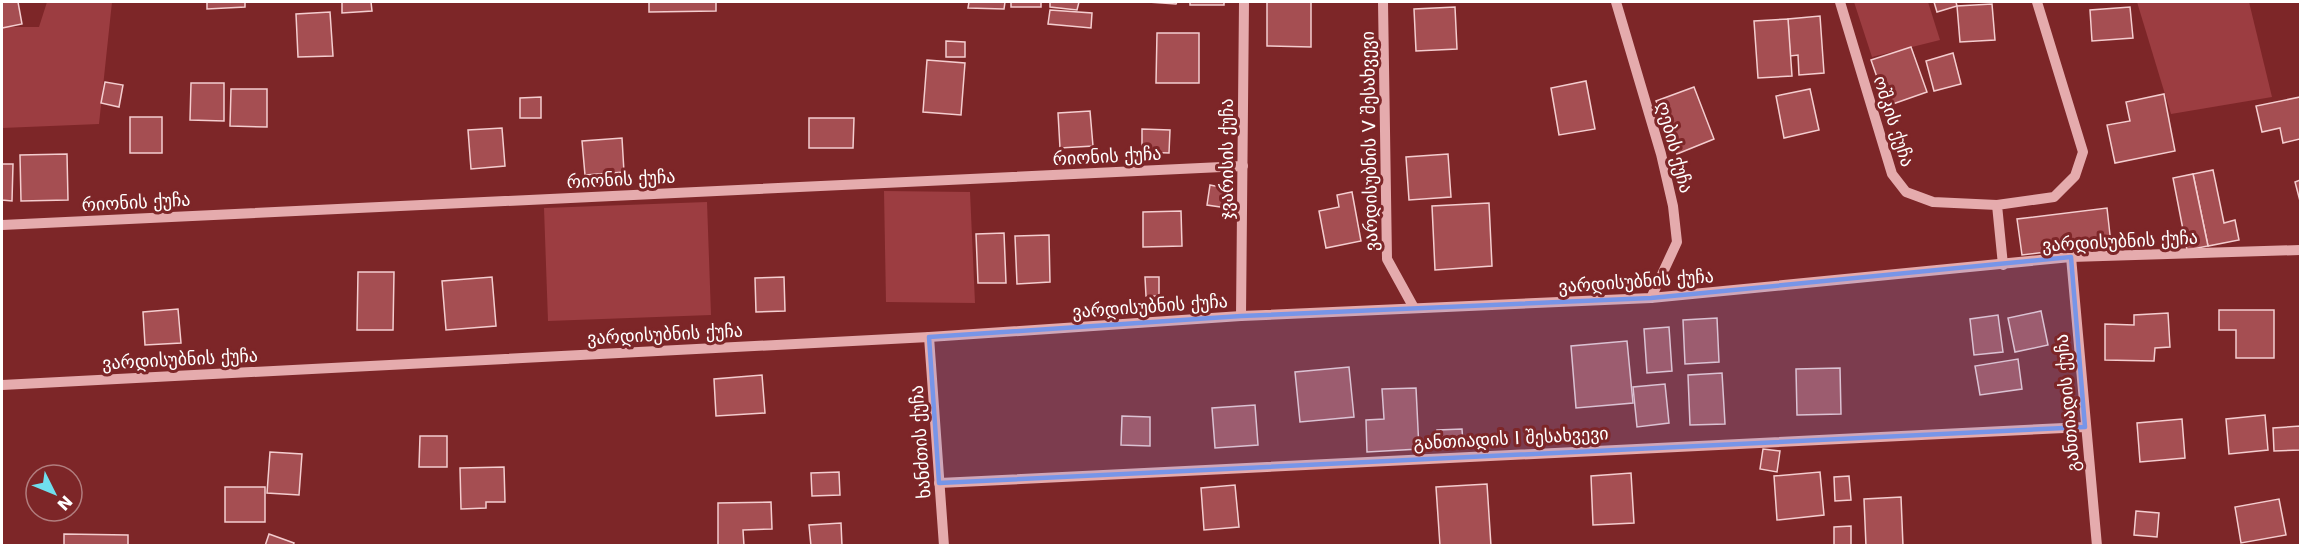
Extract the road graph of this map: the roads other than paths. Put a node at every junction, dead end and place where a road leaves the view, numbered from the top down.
1 (1244, 2) edge
2 (1383, 2) edge
3 (1616, 2) edge
4 (1840, 2) edge
5 (2037, 2) edge
6 (1243, 166) junction
7 (1997, 206) junction
8 (2, 225) edge
9 (2301, 250) edge
10 (2071, 257) junction
11 (2004, 265) junction
12 (1651, 298) junction
13 (1414, 308) junction
14 (1241, 316) junction
15 (929, 337) junction
16 (2, 385) edge
17 (2085, 427) junction
18 (939, 483) junction
19 (944, 546) edge
20 (2097, 546) edge

1 - 6 street, ჯვარისის ქუჩა
2 - 13 street, ვარდისუბნის V შესახვევი
3 - 12 street, ღების ქუჩა
4 - 7 street, ოშკის ქუჩა
5 - 7 street, ოშკის ქუჩა
6 - 8 street, რიონის ქუჩა
6 - 14 street, ჯვარისის ქუჩა
7 - 11 street
9 - 10 street, ვარდისუბნის ქუჩა
10 - 11 street, ვარდისუბნის ქუჩა
10 - 17 street, განთიადის ქუჩა
11 - 12 street, ვარდისუბნის ქუჩა
12 - 13 street, ვარდისუბნის ქუჩა
13 - 14 street, ვარდისუბნის ქუჩა
14 - 15 street, ვარდისუბნის ქუჩა
15 - 16 street, ვარდისუბნის ქუჩა
15 - 18 street, ხანძთის ქუჩა
17 - 18 street, განთიადის I შესახვევი
17 - 20 street, განთიადის ქუჩა
18 - 19 street, ხანძთის ქუჩა

